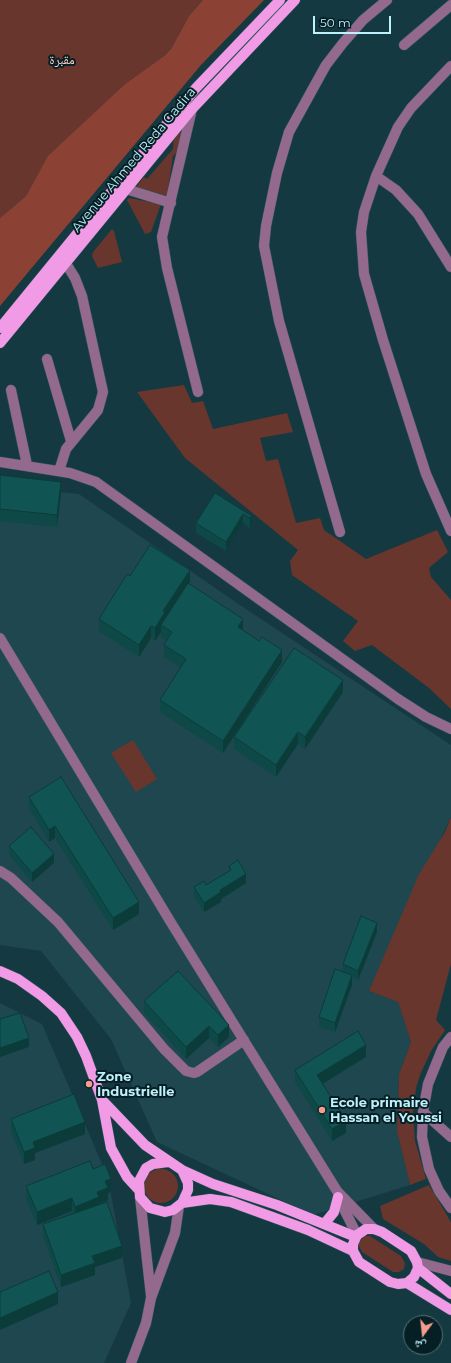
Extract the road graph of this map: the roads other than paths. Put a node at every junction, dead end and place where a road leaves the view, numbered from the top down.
1 (280, 0) edge
2 (295, 0) edge
3 (387, 0) edge
4 (451, 5) edge
5 (404, 45) dead end
6 (451, 66) edge
7 (192, 109) junction
8 (376, 176) junction
9 (126, 190) junction
10 (171, 203) junction
11 (62, 259) junction
12 (451, 267) edge
13 (0, 328) edge
14 (0, 343) edge
15 (47, 359) dead end
16 (12, 390) dead end
17 (198, 392) dead end
18 (71, 441) junction
19 (0, 462) edge
20 (27, 465) junction
21 (59, 471) junction
22 (451, 531) edge
23 (340, 532) dead end
24 (0, 638) edge
25 (451, 728) edge
26 (0, 871) edge
27 (0, 971) edge
28 (451, 1037) edge
29 (244, 1040) junction
30 (102, 1100) junction
31 (423, 1112) junction
32 (451, 1137) edge
33 (168, 1162) junction
34 (182, 1170) junction
35 (139, 1193) junction
36 (338, 1194) junction
37 (181, 1204) junction
38 (451, 1208) edge
39 (325, 1223) junction
40 (374, 1229) junction
41 (356, 1236) junction
42 (353, 1251) junction
43 (418, 1265) junction
44 (451, 1271) edge
45 (407, 1283) junction
46 (451, 1294) edge
47 (151, 1298) junction
48 (451, 1310) edge
49 (131, 1363) edge

1 - 11 main road, Avenue Ahmed Reda Gadira
2 - 7 main road, Avenue Ahmed Reda Gadira
3 - 23 street
4 - 5 street
6 - 8 street
7 - 9 main road, Avenue Ahmed Reda Gadira
7 - 10 street
8 - 12 street
8 - 22 street
9 - 10 street
9 - 11 main road, Avenue Ahmed Reda Gadira
10 - 17 street
11 - 13 main road, Avenue Ahmed Reda Gadira
11 - 14 main road, Avenue Ahmed Reda Gadira
11 - 18 street
15 - 18 street
16 - 20 street
18 - 21 street
19 - 20 street
20 - 21 street
21 - 25 street
24 - 29 street
26 - 29 street
27 - 30 main road
28 - 31 street
29 - 36 street
30 - 33 main road
30 - 35 main road
31 - 32 street
31 - 38 street
33 - 34 main road
33 - 35 main road
34 - 37 main road
34 - 39 main road
35 - 37 main road
35 - 47 street
36 - 39 main road
36 - 40 street
36 - 41 street
37 - 42 main road
37 - 47 street
39 - 41 main road
40 - 41 main road
40 - 43 main road
41 - 42 main road
42 - 45 main road
43 - 44 street
43 - 45 main road
43 - 46 main road
45 - 48 main road
47 - 49 street

